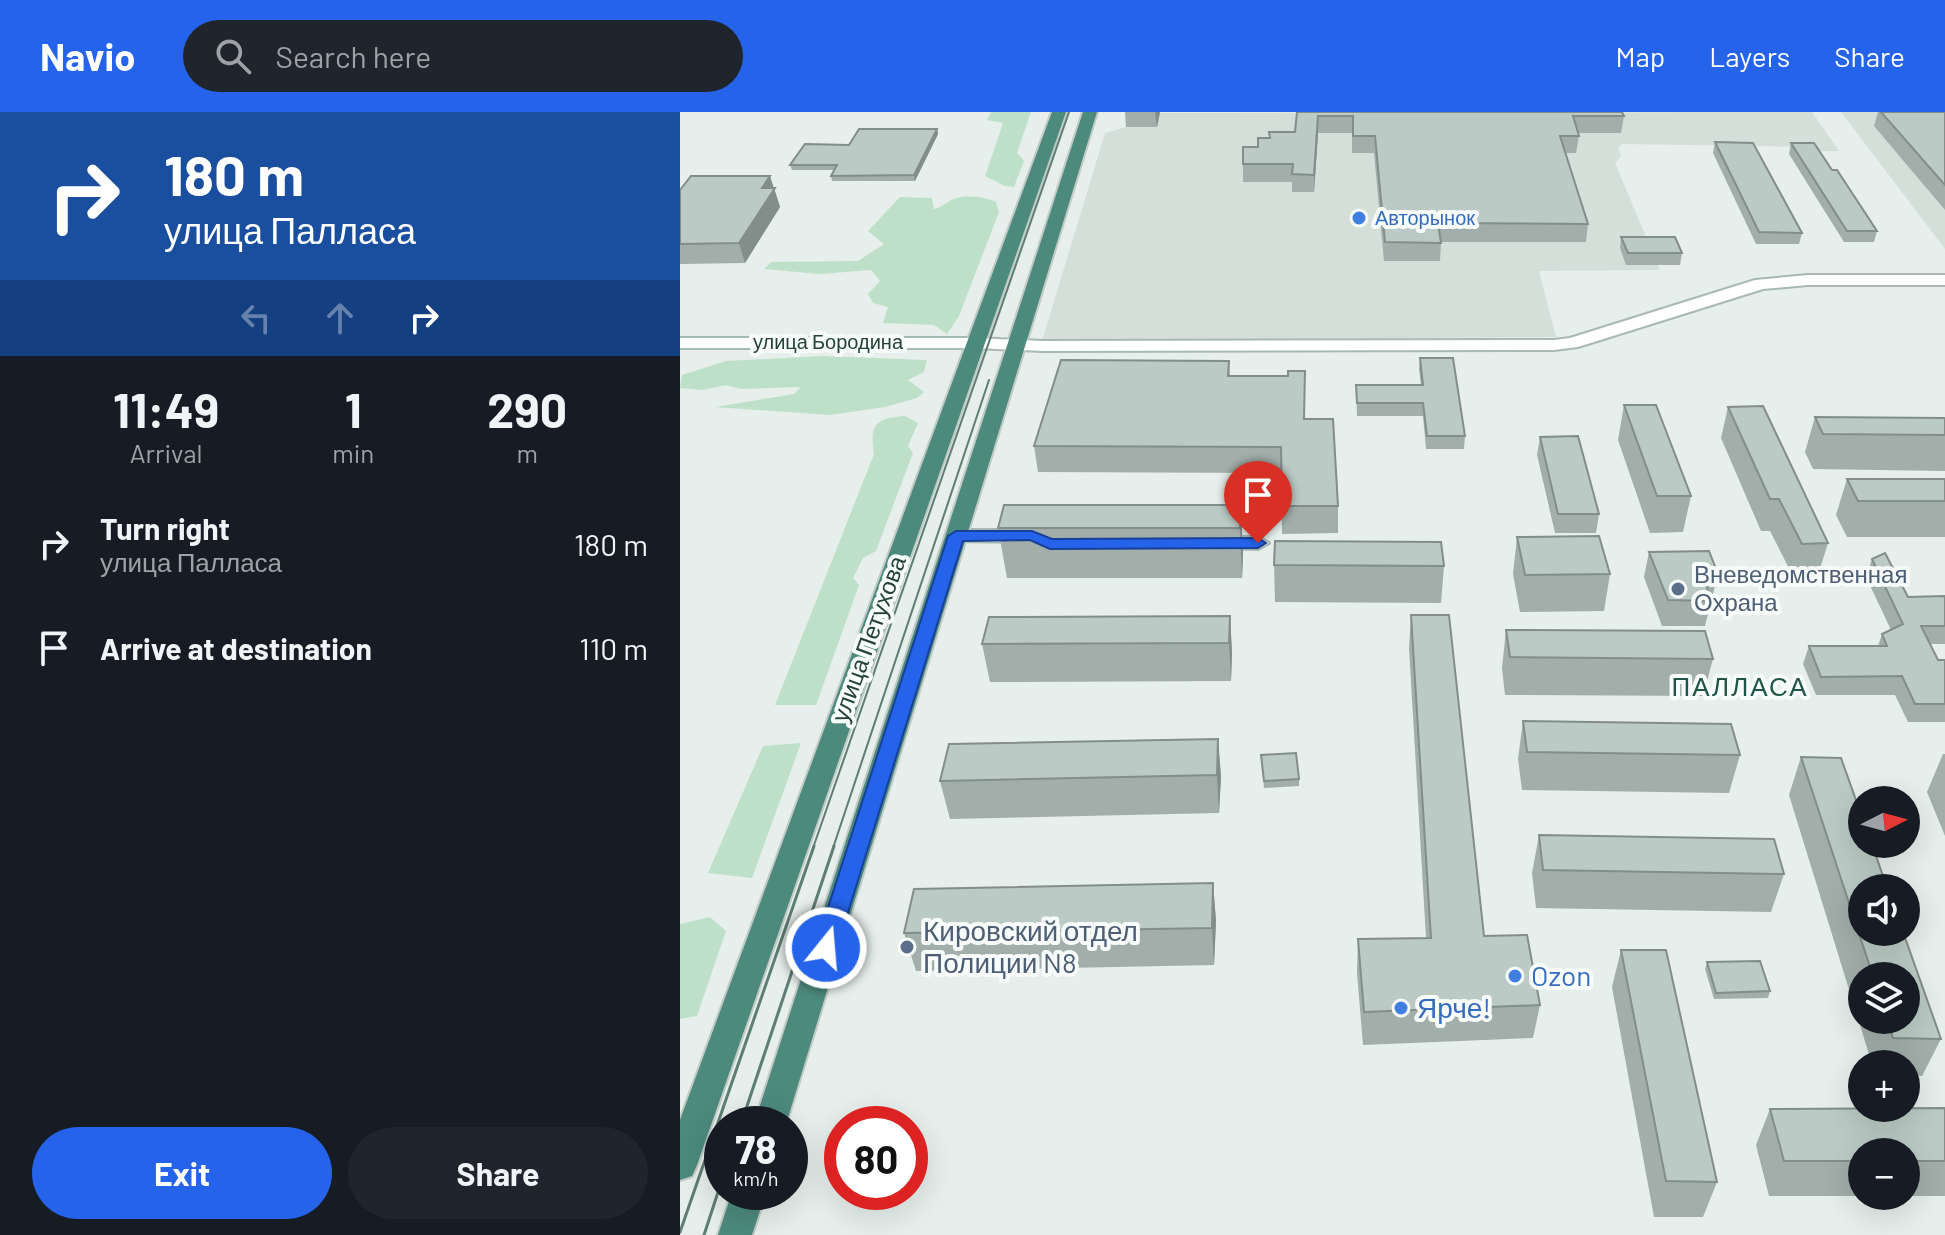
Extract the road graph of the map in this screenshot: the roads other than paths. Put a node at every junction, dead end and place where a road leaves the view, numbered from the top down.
1 (1059, 112) edge
2 (1090, 112) edge
3 (1945, 280) edge
4 (680, 343) edge
5 (976, 343) junction
6 (1017, 345) junction
7 (956, 536) junction
8 (1184, 543) edge
9 (1258, 543) dead end
10 (1050, 544) edge
11 (776, 1106) edge
12 (680, 1165) edge
13 (743, 1210) edge
14 (735, 1235) edge

1 - 5 highway, улица Петухова
2 - 6 highway, улица Петухова
3 - 6 street, улица Бородина
4 - 5 street, улица Бородина
5 - 6 street, улица Бородина
5 - 12 highway, улица Петухова
6 - 7 highway, улица Петухова
7 - 10 street
7 - 11 highway, улица Петухова
8 - 9 street
13 - 14 highway

